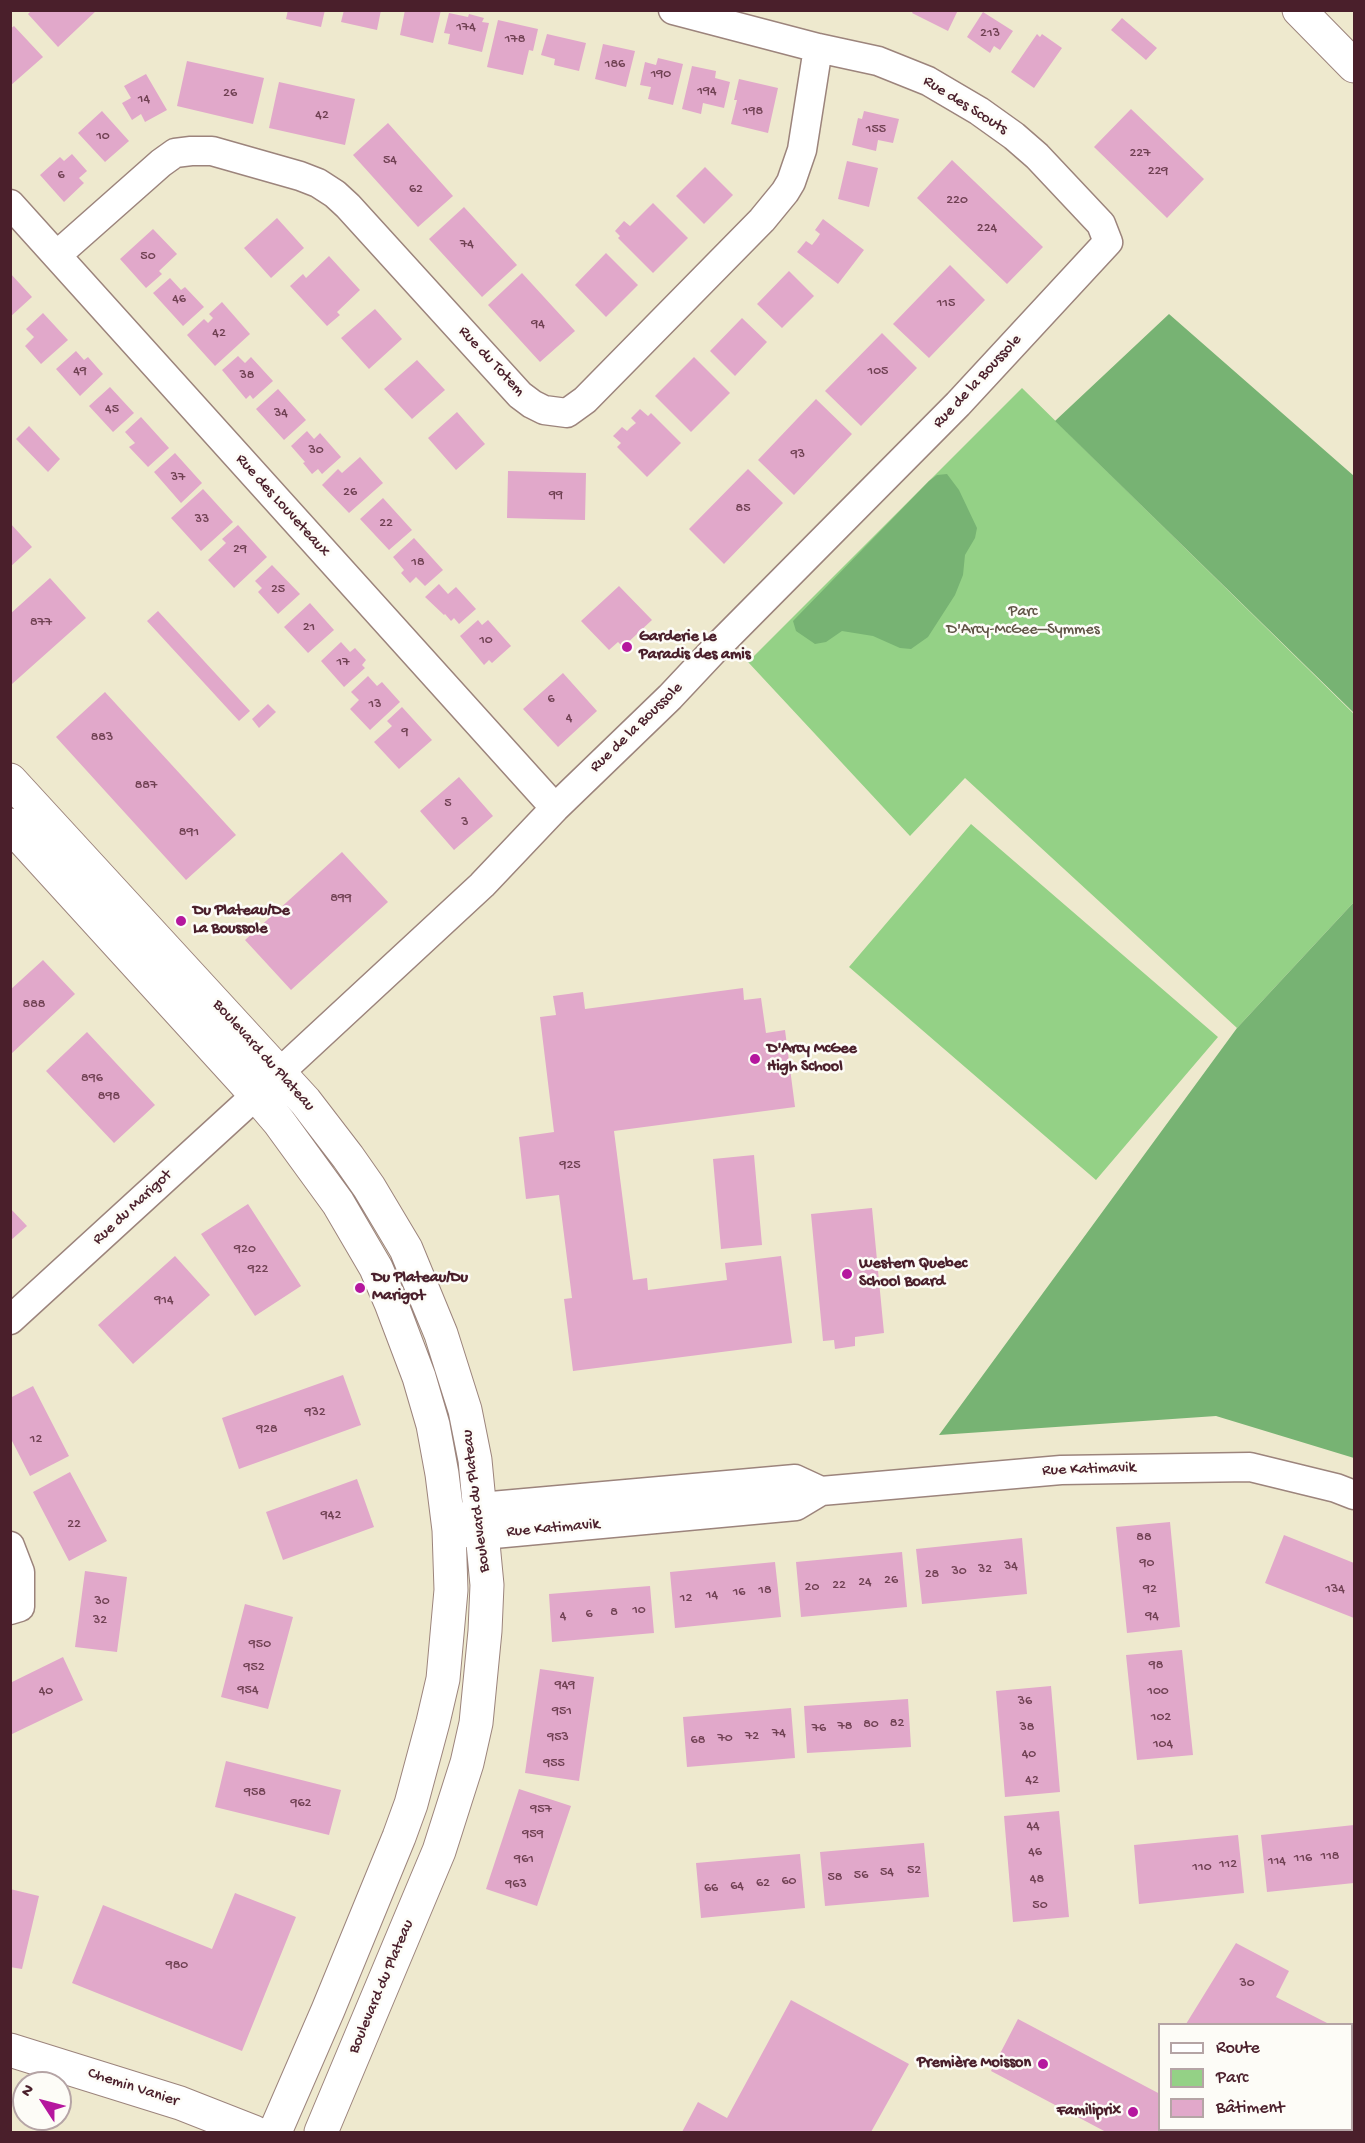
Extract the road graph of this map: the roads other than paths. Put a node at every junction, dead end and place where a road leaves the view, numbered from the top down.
1 (673, 10) edge
2 (1299, 10) edge
3 (818, 48) junction
4 (1354, 66) edge
5 (10, 204) edge
6 (1108, 242) joint
7 (57, 255) junction
8 (10, 780) edge
9 (555, 808) junction
10 (10, 825) edge
11 (279, 1073) junction
12 (256, 1095) junction
13 (10, 1320) edge
14 (1354, 1496) edge
15 (481, 1521) junction
16 (449, 1530) junction
17 (10, 1546) edge
18 (10, 1610) edge
19 (10, 2050) edge
20 (254, 2133) edge
21 (275, 2133) edge
22 (321, 2133) edge

1 - 3 street, Rue des Scouts
2 - 4 main road
3 - 6 street, Rue des Scouts
3 - 7 street, Rue du Totem
5 - 7 street, Rue des Louveteaux
6 - 9 street, Rue de la Boussole
7 - 9 street, Rue des Louveteaux
8 - 11 main road, Boulevard du Plateau
9 - 11 street, Rue de la Boussole
10 - 12 main road, Boulevard du Plateau
11 - 12 main road
11 - 15 main road, Boulevard du Plateau
12 - 13 street, Rue du Marigot
12 - 16 main road, Boulevard du Plateau
14 - 15 street, Rue Katimavik
15 - 16 street
15 - 22 main road, Boulevard du Plateau
16 - 21 main road, Boulevard du Plateau
17 - 18 street
19 - 20 main road, Chemin Vanier

